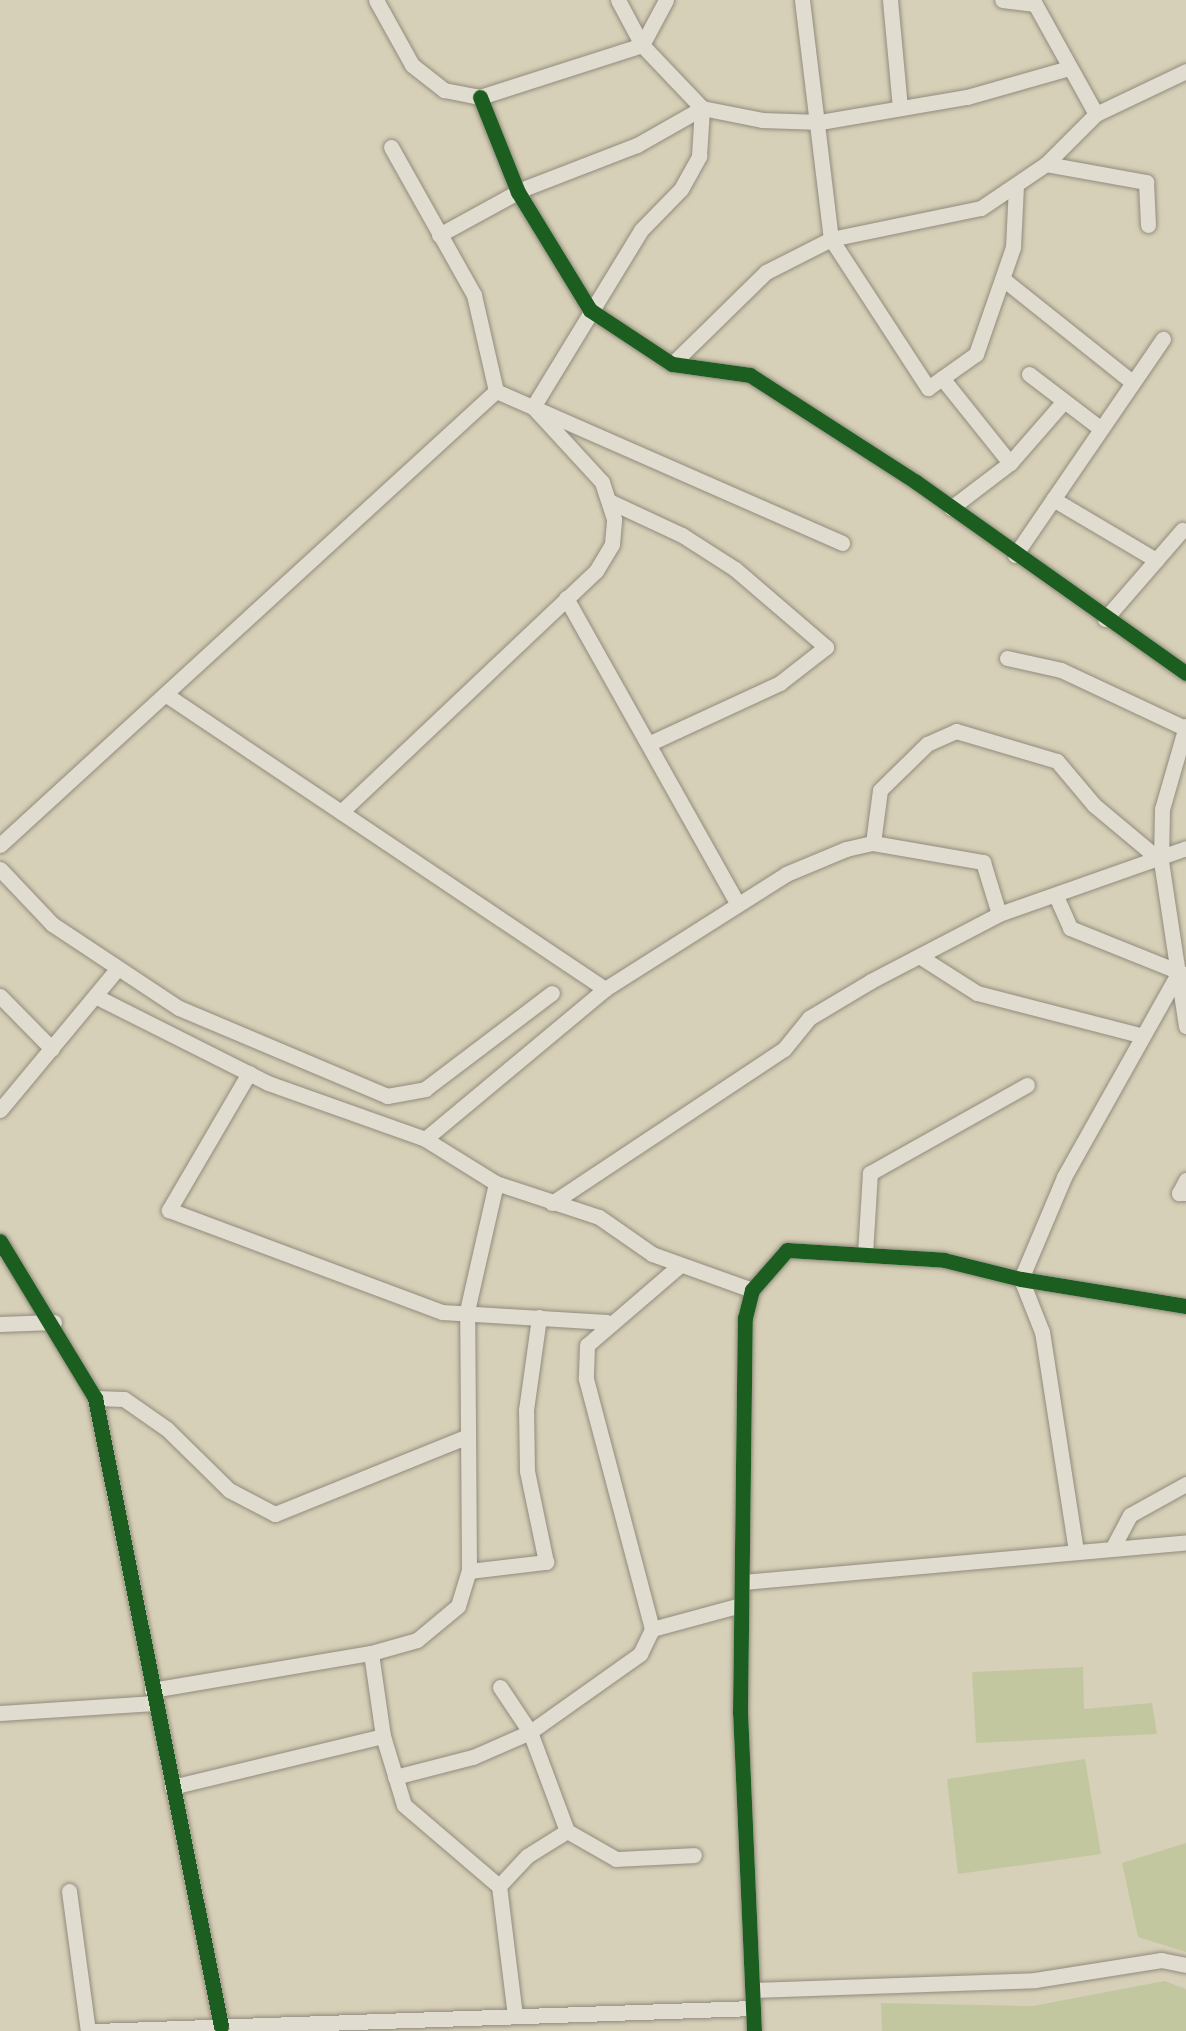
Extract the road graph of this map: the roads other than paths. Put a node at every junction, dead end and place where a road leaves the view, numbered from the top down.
1 (376, 0) edge
2 (618, 0) edge
3 (666, 0) edge
4 (802, 0) edge
5 (890, 0) edge
6 (1002, 0) edge
7 (642, 45) junction
8 (1069, 68) junction
9 (1186, 71) edge
10 (480, 97) junction
11 (702, 108) junction
12 (900, 108) junction
13 (1096, 114) junction
14 (820, 122) junction
15 (391, 147) dead end
16 (1046, 164) junction
17 (1016, 186) junction
18 (518, 192) junction
19 (1148, 225) dead end
20 (439, 235) junction
21 (831, 239) junction
22 (1003, 279) junction
23 (590, 310) junction
24 (1164, 339) dead end
25 (672, 364) junction
26 (1029, 374) dead end
27 (942, 378) junction
28 (1132, 382) junction
29 (496, 391) junction
30 (1064, 400) junction
31 (533, 407) junction
32 (1100, 428) junction
33 (1010, 463) junction
34 (1053, 500) junction
35 (608, 502) junction
36 (950, 508) junction
37 (1182, 530) dead end
38 (842, 543) dead end
39 (1016, 555) junction
40 (1156, 560) junction
41 (566, 598) junction
42 (1106, 618) junction
43 (1007, 658) dead end
44 (1186, 674) edge
45 (165, 694) junction
46 (1186, 727) edge
47 (648, 744) junction
48 (341, 812) junction
49 (873, 843) junction
50 (0, 845) edge
51 (1186, 848) edge
52 (1162, 861) junction
53 (0, 868) edge
54 (1056, 896) junction
55 (737, 903) junction
56 (998, 914) junction
57 (919, 956) junction
58 (117, 969) junction
59 (1182, 973) edge
60 (605, 989) junction
61 (552, 993) dead end
62 (0, 996) edge
63 (95, 996) junction
64 (1186, 1026) edge
65 (1143, 1036) junction
66 (52, 1049) junction
67 (250, 1073) junction
68 (1027, 1085) dead end
69 (0, 1110) edge
70 (424, 1139) junction
71 (1186, 1180) edge
72 (496, 1183) junction
73 (1186, 1194) edge
74 (552, 1203) junction
75 (0, 1241) edge
76 (865, 1254) junction
77 (679, 1266) junction
78 (1021, 1280) junction
79 (752, 1290) junction
80 (1186, 1306) edge
81 (467, 1311) junction
82 (539, 1317) junction
83 (54, 1322) junction
84 (607, 1322) junction
85 (0, 1324) edge
86 (95, 1398) junction
87 (463, 1438) junction
88 (1186, 1484) edge
89 (1186, 1542) edge
90 (1113, 1547) junction
91 (1076, 1551) junction
92 (469, 1571) junction
93 (742, 1582) junction
94 (741, 1605) junction
95 (652, 1629) junction
96 (371, 1654) junction
97 (500, 1687) dead end
98 (153, 1696) junction
99 (0, 1713) edge
100 (530, 1732) junction
101 (383, 1736) junction
102 (395, 1777) junction
103 (172, 1787) junction
104 (566, 1832) junction
105 (694, 1855) dead end
106 (499, 1886) junction
107 (69, 1892) dead end
108 (1186, 1965) edge
109 (753, 1990) junction
110 (753, 2008) junction
111 (515, 2016) junction
112 (446, 2024) edge
113 (222, 2026) junction
114 (91, 2031) edge
115 (754, 2031) edge

1 - 10 street
2 - 7 street
3 - 7 street
4 - 14 street
5 - 12 street
6 - 8 street
7 - 10 street
7 - 11 street
8 - 12 street
8 - 13 street
9 - 13 street
10 - 18 street
11 - 14 street
11 - 18 street
11 - 23 street
12 - 14 street
13 - 16 street
14 - 21 street
15 - 20 street
16 - 17 street
16 - 19 street
17 - 21 street
17 - 22 street
18 - 20 street
18 - 23 street
20 - 29 street
21 - 25 street
21 - 27 street
22 - 27 street
22 - 28 street
23 - 25 street
23 - 31 street
24 - 28 street
25 - 36 street
26 - 30 street
27 - 33 street
28 - 32 street
29 - 31 street
29 - 45 street
30 - 32 street
30 - 33 street
31 - 35 street
31 - 38 street
32 - 34 street
33 - 36 street
34 - 39 street
34 - 40 street
35 - 41 street
35 - 47 street
36 - 39 street
37 - 40 street
39 - 42 street
40 - 42 street
41 - 47 street
41 - 48 street
42 - 44 street
43 - 46 street
45 - 48 street
45 - 50 street
46 - 52 street
47 - 55 street
48 - 60 street
49 - 52 street
49 - 55 street
49 - 56 street
51 - 52 street
52 - 54 street
52 - 59 street
53 - 58 street
54 - 56 street
54 - 59 street
55 - 60 street
56 - 57 street
57 - 65 street
57 - 74 street
58 - 61 street
58 - 63 street
59 - 64 street
59 - 65 street
60 - 70 street
62 - 66 street
63 - 66 street
63 - 67 street
65 - 78 street
66 - 69 street
67 - 70 street
67 - 81 street
68 - 76 street
70 - 72 street
71 - 73 street
72 - 74 street
72 - 81 street
74 - 77 street
75 - 83 street
76 - 78 street
76 - 79 street
77 - 79 street
77 - 84 street
78 - 80 street
78 - 91 street
79 - 93 street
81 - 82 street
81 - 87 street
82 - 84 street
82 - 92 street
83 - 85 street
83 - 86 street
84 - 95 street
86 - 87 street
86 - 98 street
87 - 92 street
88 - 90 street
89 - 90 street
90 - 91 street
91 - 93 street
92 - 96 street
93 - 94 street
94 - 95 street
94 - 109 street
95 - 100 street
96 - 98 street
96 - 101 street
97 - 100 street
98 - 99 street
98 - 103 street
100 - 102 street
100 - 104 street
101 - 102 street
101 - 103 street
102 - 106 street
103 - 113 street
104 - 105 street
104 - 106 street
106 - 111 street
107 - 114 street
108 - 109 street
109 - 110 street
110 - 111 street
110 - 115 street
111 - 112 street
112 - 113 street
113 - 114 street

